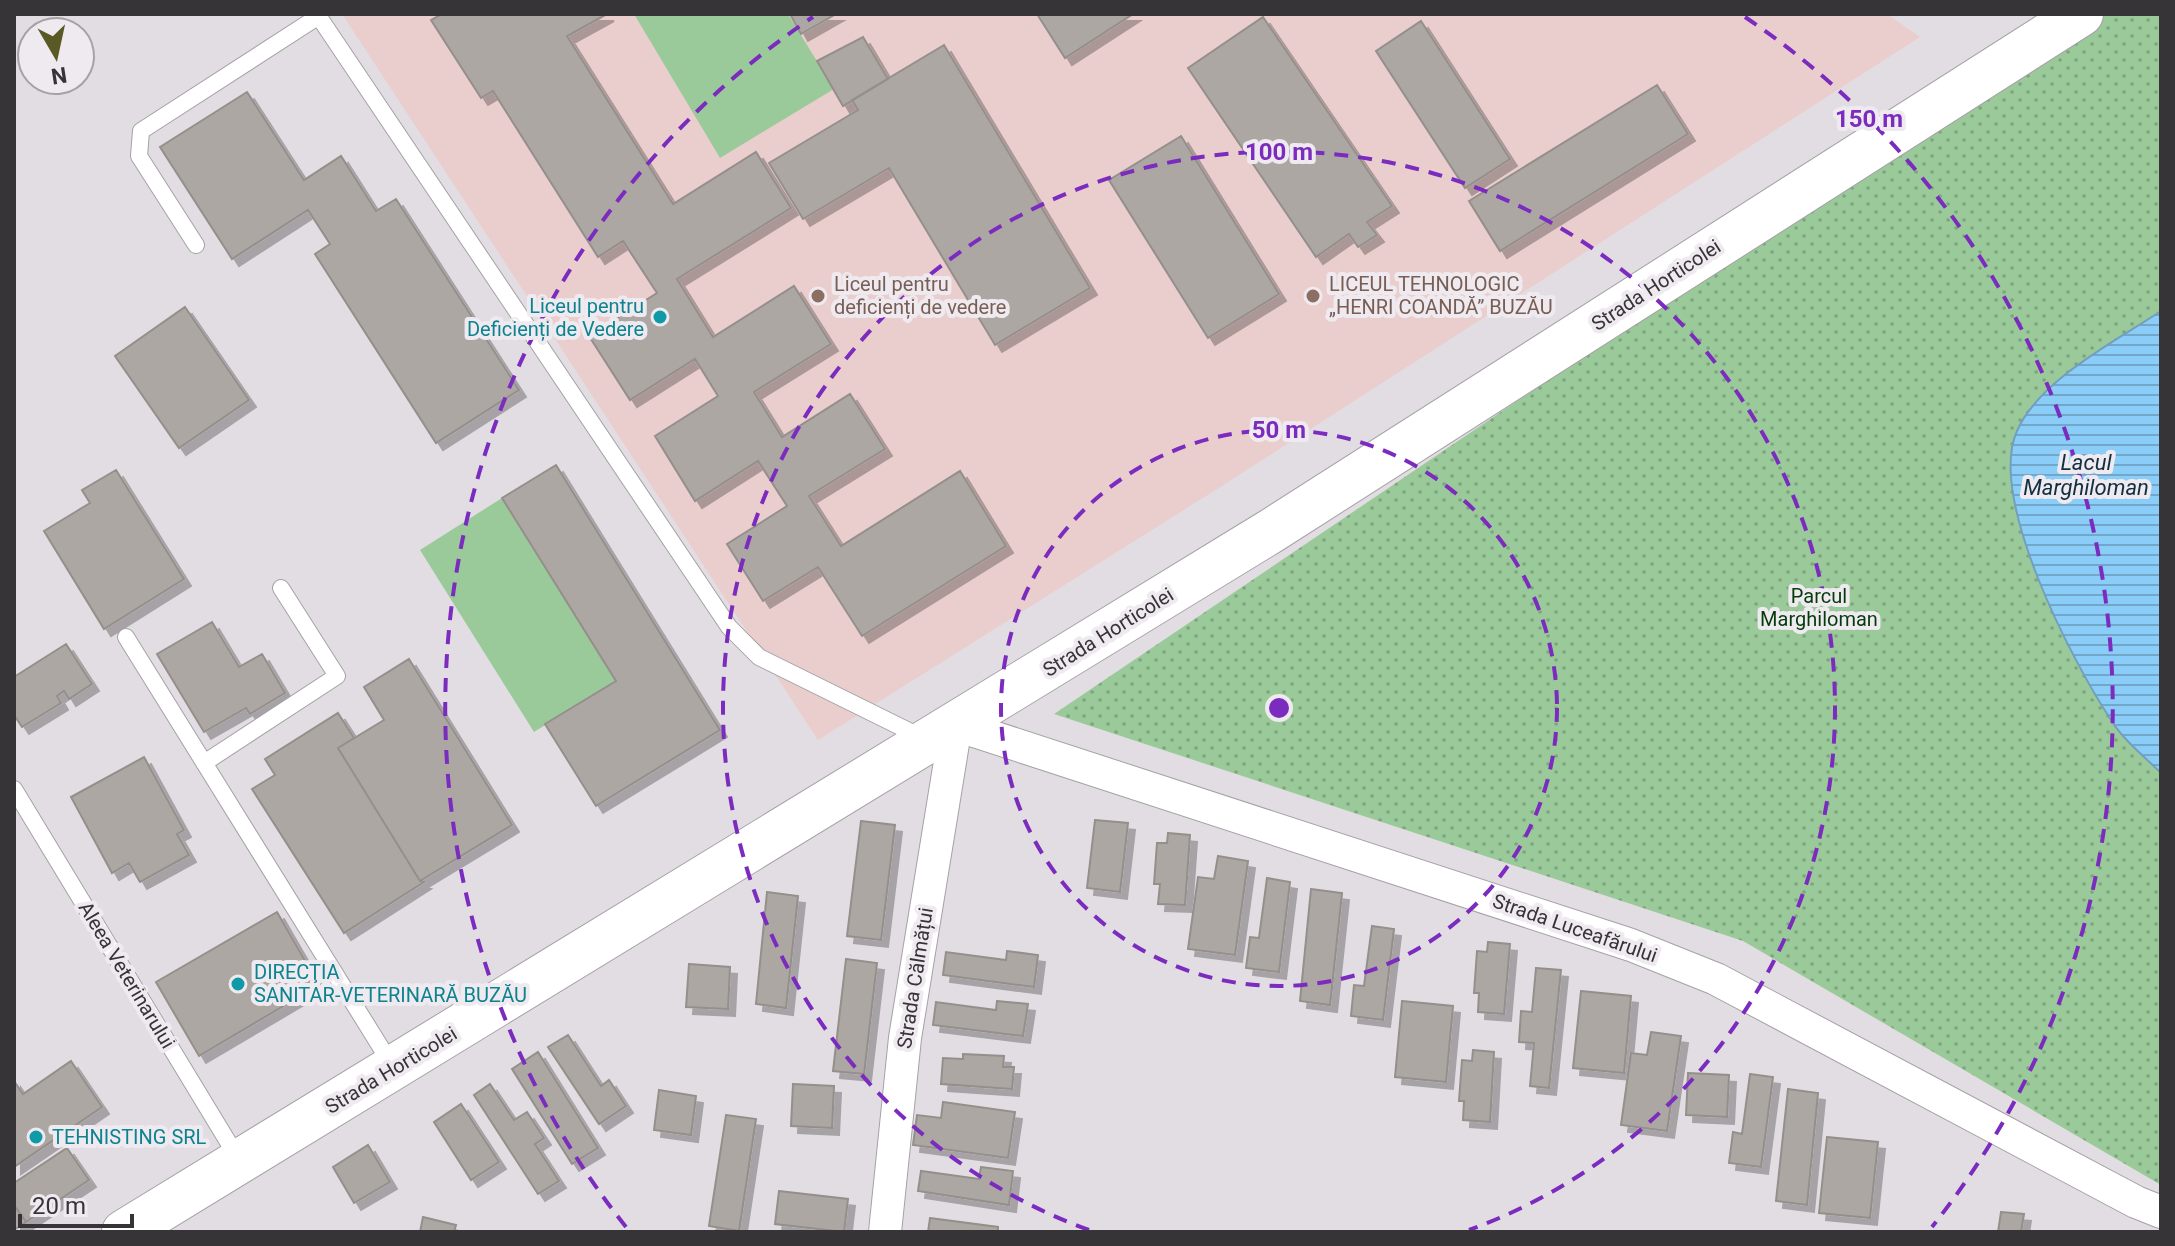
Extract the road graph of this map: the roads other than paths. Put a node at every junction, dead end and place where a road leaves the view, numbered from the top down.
1 (2081, 14) edge
2 (318, 15) edge
3 (196, 245) dead end
4 (281, 588) dead end
5 (126, 637) dead end
6 (943, 733) junction
7 (204, 763) junction
8 (14, 789) edge
9 (394, 1068) junction
10 (240, 1162) junction
11 (2161, 1212) edge
12 (124, 1232) edge
13 (885, 1232) edge

1 - 6 main road, Strada Horticolei
2 - 3 lane
2 - 6 lane
4 - 7 lane
5 - 7 lane
6 - 9 main road, Strada Horticolei
6 - 11 street, Strada Luceafărului
6 - 13 street, Strada Călmățui
7 - 9 lane
8 - 10 lane, Aleea Veterinarului
9 - 10 main road, Strada Horticolei
10 - 12 main road, Strada Horticolei

